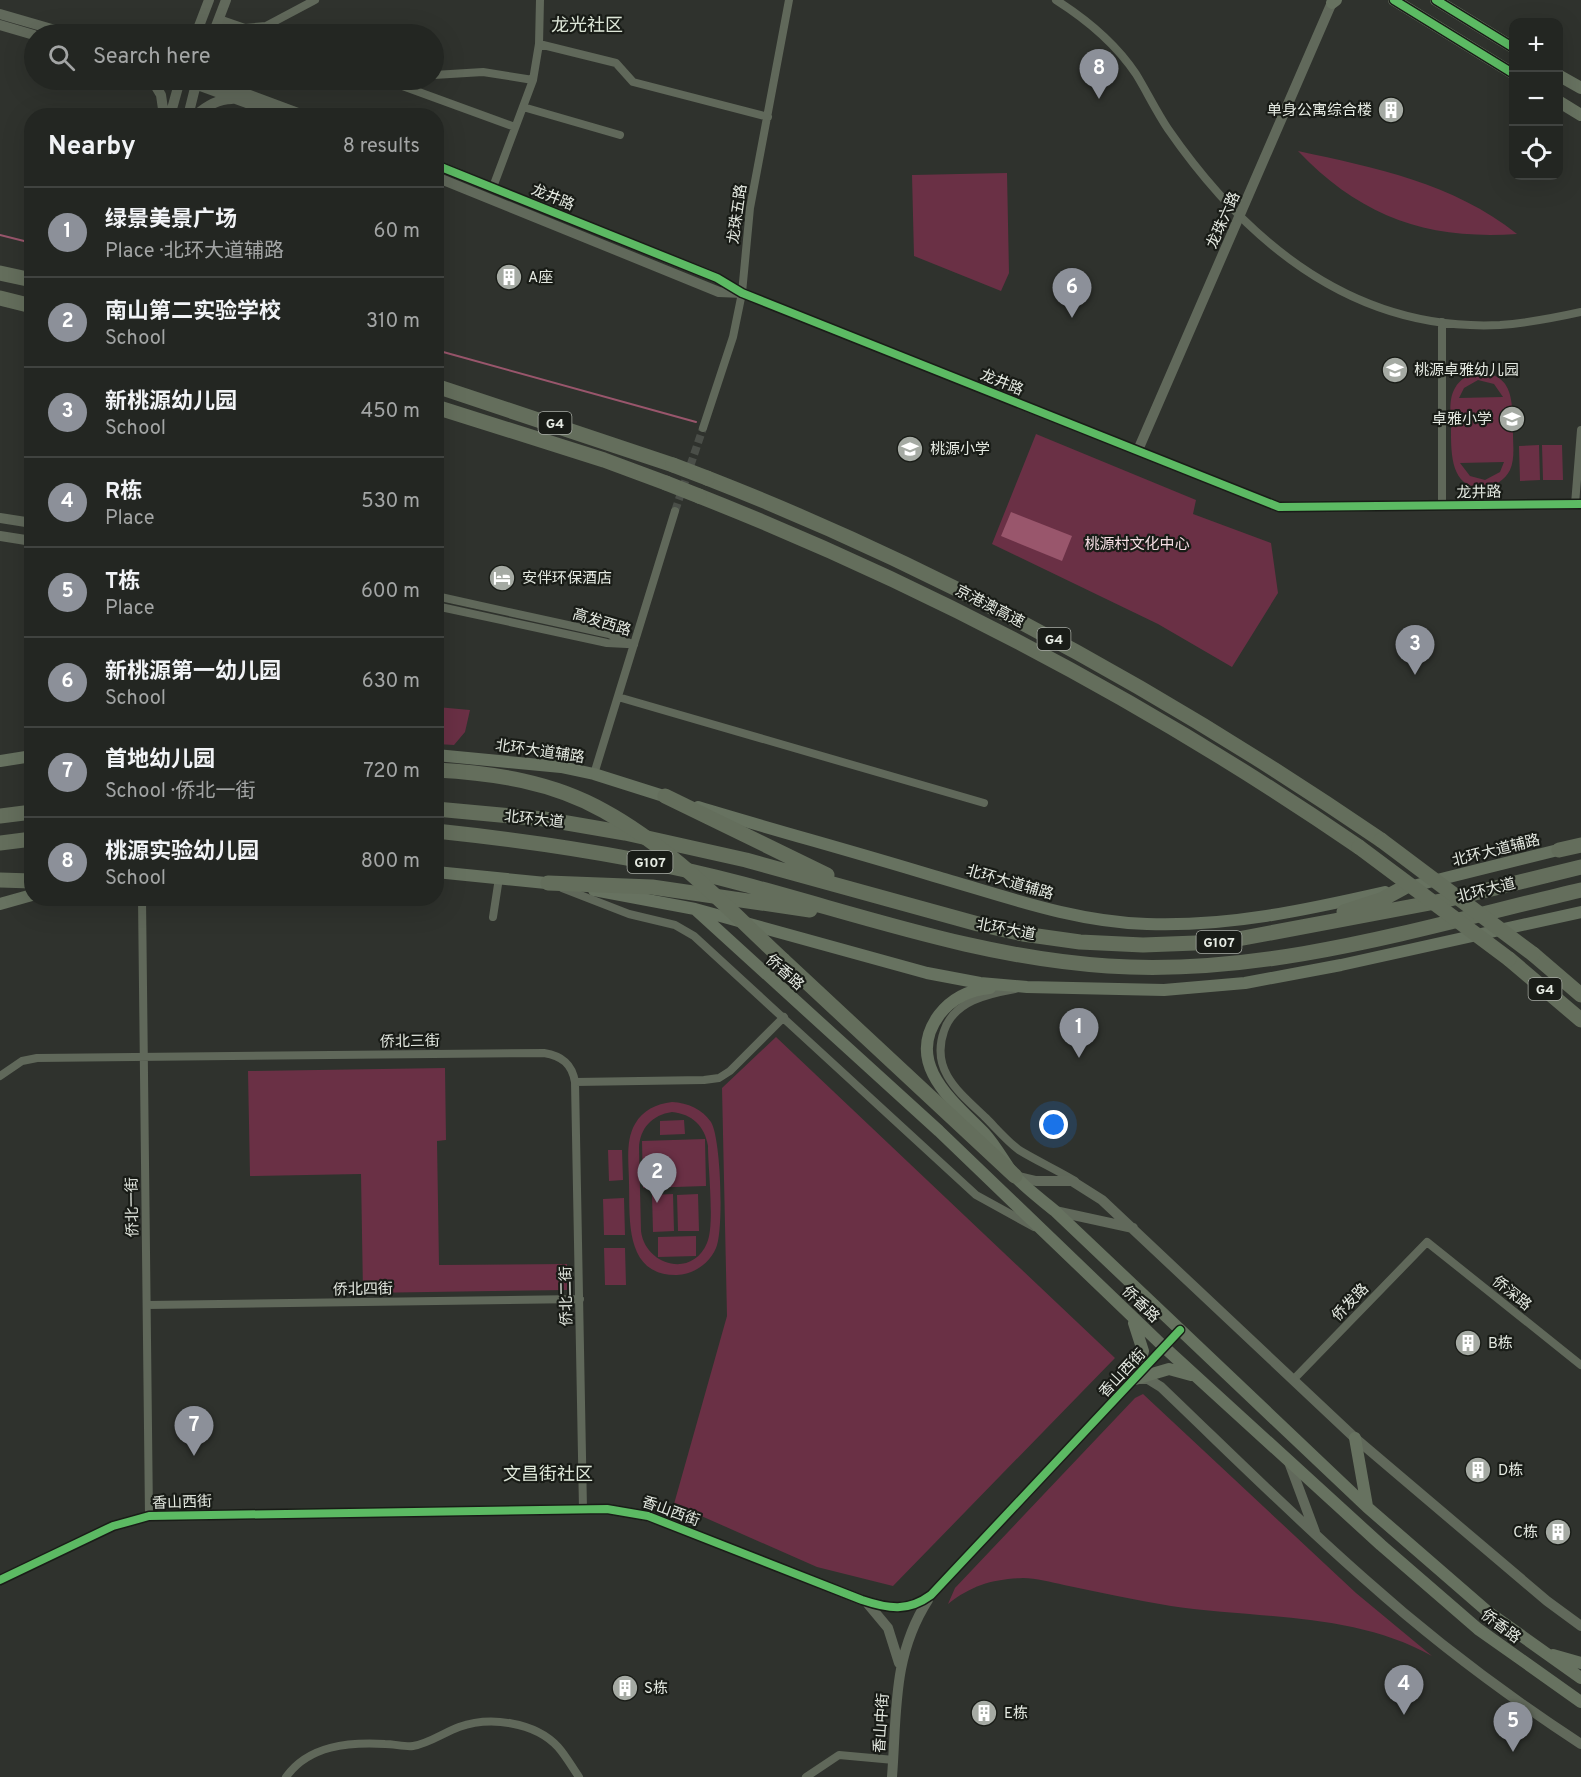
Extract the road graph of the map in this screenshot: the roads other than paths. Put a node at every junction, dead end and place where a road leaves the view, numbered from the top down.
1 (209, 0) edge
2 (226, 0) edge
3 (315, 0) edge
4 (540, 0) edge
5 (789, 0) edge
6 (1056, 0) edge
7 (1394, 0) edge
8 (1436, 0) edge
9 (1334, 1) edge
10 (0, 14) edge
11 (219, 19) junction
12 (200, 22) edge
13 (34, 24) edge
14 (218, 24) edge
15 (233, 24) edge
16 (270, 24) edge
17 (0, 25) edge
18 (24, 32) edge
19 (539, 44) junction
20 (1509, 45) edge
21 (1511, 72) edge
22 (444, 74) edge
23 (1563, 78) edge
24 (533, 80) junction
25 (1581, 88) edge
26 (158, 90) edge
27 (179, 90) edge
28 (194, 90) edge
29 (222, 90) edge
30 (232, 90) edge
31 (242, 90) edge
32 (414, 90) edge
33 (252, 99) junction
34 (1563, 104) edge
35 (523, 107) junction
36 (163, 108) edge
37 (173, 108) edge
38 (190, 108) edge
39 (208, 108) edge
40 (268, 108) edge
41 (281, 108) edge
42 (1581, 115) edge
43 (768, 117) junction
44 (516, 127) junction
45 (620, 135) dead end
46 (444, 168) edge
47 (444, 180) edge
48 (493, 187) junction
49 (1241, 217) junction
50 (0, 273) edge
51 (24, 278) edge
52 (742, 293) junction
53 (0, 298) edge
54 (24, 304) edge
55 (1581, 312) edge
56 (1442, 322) junction
57 (444, 389) edge
58 (444, 409) edge
59 (703, 428) tunnel mouth
60 (1581, 430) edge
61 (1138, 450) junction
62 (1578, 504) edge
63 (1442, 506) junction
64 (675, 511) tunnel mouth
65 (0, 518) edge
66 (24, 522) edge
67 (0, 536) edge
68 (24, 540) edge
69 (444, 598) edge
70 (444, 608) edge
71 (634, 645) junction
72 (618, 697) junction
73 (444, 756) edge
74 (24, 757) edge
75 (0, 761) edge
76 (444, 771) edge
77 (594, 774) junction
78 (665, 796) junction
79 (984, 803) dead end
80 (444, 810) edge
81 (24, 812) edge
82 (8, 814) edge
83 (444, 832) edge
84 (24, 840) edge
85 (0, 843) edge
86 (1581, 844) edge
87 (1559, 850) joint
88 (1581, 867) edge
89 (444, 873) edge
90 (500, 878) junction
91 (0, 880) edge
92 (24, 881) edge
93 (548, 883) junction
94 (1402, 888) junction
95 (857, 889) junction
96 (1581, 890) edge
97 (24, 897) edge
98 (0, 904) edge
99 (142, 906) edge
100 (695, 909) junction
101 (1581, 912) edge
102 (493, 917) dead end
103 (860, 917) junction
104 (1290, 931) junction
105 (1027, 987) junction
106 (1581, 995) edge
107 (784, 1017) junction
108 (1581, 1020) edge
109 (144, 1057) junction
110 (0, 1076) edge
111 (575, 1082) junction
112 (1015, 1176) junction
113 (1078, 1183) junction
114 (1055, 1211) junction
115 (1133, 1228) junction
116 (1043, 1232) junction
117 (1427, 1242) joint
118 (580, 1299) junction
119 (147, 1305) junction
120 (1127, 1312) junction
121 (1180, 1330) junction
122 (1164, 1347) junction
123 (1581, 1365) edge
124 (1135, 1379) junction
125 (1199, 1379) junction
126 (1293, 1380) junction
127 (1249, 1395) junction
128 (1234, 1411) junction
129 (1355, 1438) junction
130 (1289, 1462) junction
131 (1367, 1507) junction
132 (583, 1509) junction
133 (149, 1516) junction
134 (1317, 1535) junction
135 (0, 1580) edge
136 (931, 1595) junction
137 (862, 1600) junction
138 (1581, 1626) edge
139 (1540, 1651) junction
140 (1581, 1663) edge
141 (900, 1670) junction
142 (1581, 1678) edge
143 (1581, 1702) edge
144 (1581, 1744) edge
145 (894, 1760) junction
146 (286, 1777) edge
147 (579, 1777) edge
148 (806, 1777) edge
149 (892, 1777) edge

1 - 12 street
2 - 11 street
3 - 16 street
4 - 19 street
5 - 43 street, 龙珠五路
6 - 49 street
7 - 21 main road
8 - 20 main road
9 - 49 street, 龙珠六路
10 - 13 street
11 - 14 street
11 - 15 street
17 - 18 street
19 - 24 street
19 - 43 street
22 - 24 street
23 - 25 main road
24 - 35 street
26 - 36 street
27 - 37 street
28 - 38 street
29 - 33 street
30 - 33 street
31 - 33 street
32 - 44 street
33 - 39 street
33 - 40 street
33 - 41 street
34 - 42 main road
35 - 44 street
35 - 45 street
43 - 52 street, 龙珠五路
44 - 48 street
46 - 48 street, 龙井路
47 - 52 street, 龙井路
48 - 52 street, 龙井路
49 - 56 street
49 - 61 street, 龙珠六路
50 - 51 highway
52 - 59 street, 龙珠五路
52 - 61 street, 龙井路
53 - 54 highway
55 - 56 street
56 - 63 street
57 - 106 highway, 京港澳高速 / G4, bridge
58 - 108 highway, 京港澳高速 / G4, bridge
60 - 62 street
61 - 63 street, 龙井路
62 - 63 street, 龙井路
64 - 71 street
65 - 66 street
67 - 68 street
69 - 71 street, 高发西路
70 - 71 street, 高发西路
71 - 72 street
72 - 77 street
72 - 79 street
73 - 77 main road, 北环大道辅路
74 - 75 main road
76 - 112 highway, bridge
77 - 78 main road, 北环大道辅路
78 - 94 main road, 北环大道辅路
78 - 95 highway
80 - 95 highway, 北环大道 / G107
81 - 82 highway
83 - 103 highway, 北环大道 / G107
84 - 85 highway
86 - 87 highway
87 - 94 main road, 北环大道辅路
88 - 104 highway, 北环大道 / G107
89 - 90 main road
90 - 93 main road
90 - 102 street
91 - 92 highway
93 - 100 main road
93 - 103 highway
93 - 107 street
94 - 104 highway
95 - 104 highway, 北环大道 / G107
96 - 103 highway, 北环大道 / G107
97 - 98 main road
99 - 109 street, 侨北一街
100 - 105 main road
100 - 116 main road, 侨香路
101 - 105 main road
105 - 112 main road, 侨香路
105 - 113 street
107 - 111 street
107 - 116 street
109 - 110 street, 侨北三街
109 - 111 street, 侨北三街
109 - 119 street, 侨北一街
111 - 118 street, 侨北二街
112 - 113 street
112 - 114 main road, 侨香路
113 - 115 street
114 - 115 street
114 - 121 main road, 侨香路
115 - 126 street
116 - 120 main road, 侨香路
117 - 123 street, 侨深路
117 - 126 street, 侨发路
118 - 119 street, 侨北四街
118 - 132 street, 侨北二街
119 - 133 street, 侨北一街
120 - 122 main road, 侨香路
120 - 124 main road
121 - 122 street, 香山西街
121 - 127 main road, 侨香路
122 - 124 street, 香山西街
122 - 125 main road, 侨香路
124 - 125 main road
124 - 134 street
124 - 136 street, 香山西街
125 - 128 main road, 侨香路
126 - 129 street
127 - 128 main road
127 - 131 main road, 侨香路
128 - 130 main road, 侨香路
129 - 131 main road
129 - 138 street
130 - 134 street
130 - 143 main road, 侨香路
131 - 139 main road, 侨香路
132 - 133 street, 香山西街
132 - 137 street, 香山西街
133 - 135 street, 香山西街
134 - 144 street
136 - 137 street, 香山西街
136 - 141 street, 香山中街
137 - 141 street, 香山中街
139 - 140 main road
139 - 142 main road, 侨香路
141 - 145 street, 香山中街
145 - 148 street
145 - 149 street, 香山中街
146 - 147 street

